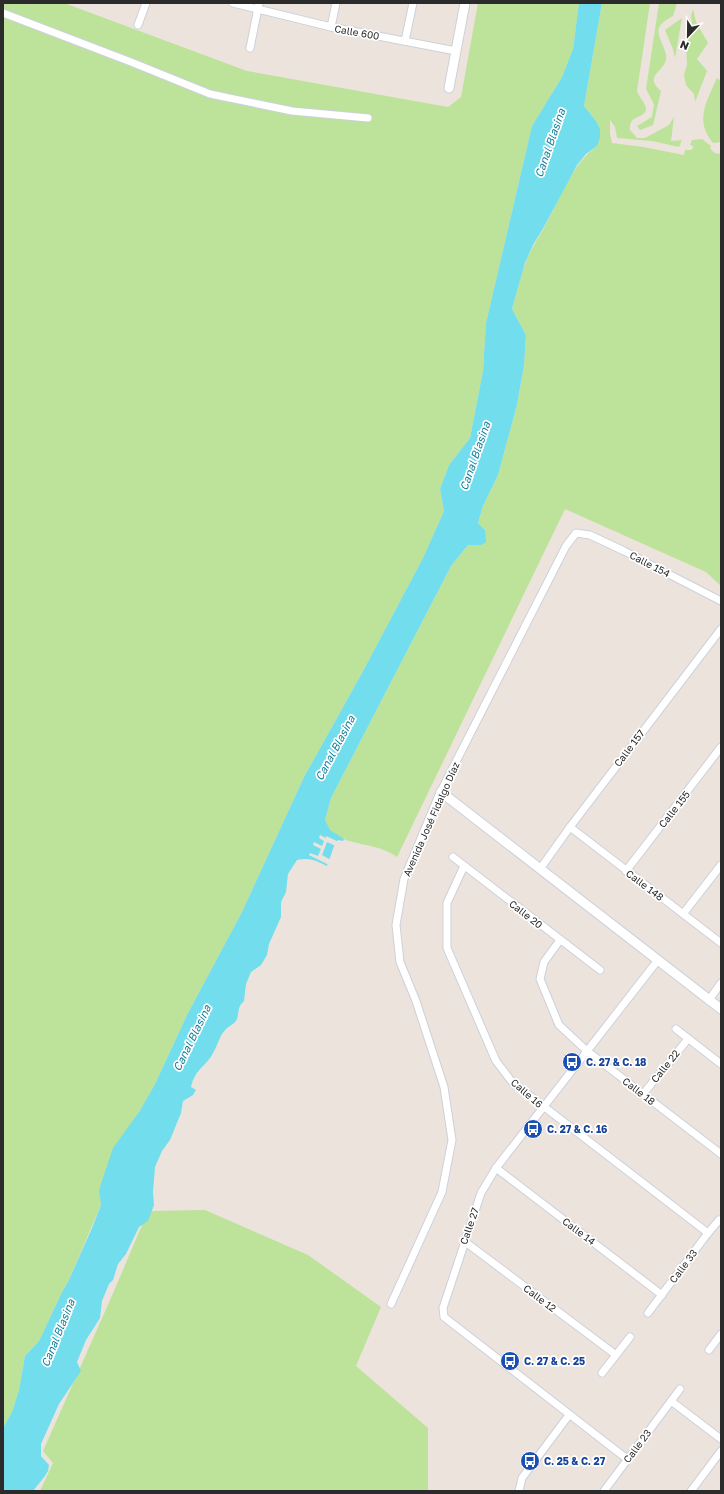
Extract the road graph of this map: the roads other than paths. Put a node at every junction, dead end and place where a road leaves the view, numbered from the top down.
1 (146, 3) edge
2 (233, 3) edge
3 (336, 3) edge
4 (413, 3) edge
5 (465, 3) edge
6 (258, 6) edge
7 (3, 13) edge
8 (138, 25) dead end
9 (331, 27) junction
10 (405, 41) junction
11 (250, 48) dead end
12 (456, 51) junction
13 (449, 88) dead end
14 (368, 118) dead end
15 (576, 533) joint
16 (721, 601) edge
17 (721, 628) edge
18 (721, 747) edge
19 (441, 792) junction
20 (570, 827) junction
21 (453, 858) dead end
22 (721, 865) edge
23 (464, 866) junction
24 (540, 869) junction
25 (626, 870) junction
26 (683, 914) junction
27 (560, 940) junction
28 (721, 943) edge
29 (658, 960) junction
30 (600, 970) dead end
31 (721, 983) edge
32 (709, 1000) junction
33 (721, 1009) edge
34 (676, 1029) dead end
35 (688, 1039) junction
36 (587, 1051) junction
37 (721, 1064) edge
38 (643, 1094) junction
39 (543, 1107) junction
40 (721, 1154) edge
41 (496, 1168) junction
42 (719, 1220) dead end
43 (708, 1233) junction
44 (464, 1241) junction
45 (662, 1295) junction
46 (391, 1304) dead end
47 (648, 1313) dead end
48 (630, 1337) dead end
49 (720, 1337) edge
50 (709, 1350) dead end
51 (616, 1355) junction
52 (602, 1373) dead end
53 (680, 1389) dead end
54 (671, 1401) junction
55 (569, 1415) junction
56 (721, 1439) edge
57 (721, 1451) edge
58 (627, 1459) junction
59 (519, 1491) edge
60 (604, 1491) edge
61 (691, 1491) edge

1 - 8 street
2 - 6 street, Calle 600
3 - 9 street
4 - 10 street
5 - 12 street
6 - 9 street, Calle 600
6 - 11 street
7 - 14 street
9 - 10 street, Calle 600
10 - 12 street, Calle 600
12 - 13 street
15 - 16 street, Calle 154
15 - 19 street, Avenida José Fidalgo Díaz
17 - 20 street, Calle 157
18 - 25 street, Calle 155
19 - 24 street
19 - 46 street, Avenida José Fidalgo Díaz
20 - 24 street, Calle 157
20 - 25 street, Calle 148
21 - 23 street, Calle 20
22 - 26 street
23 - 27 street, Calle 20
23 - 39 street, Calle 16
24 - 29 street
25 - 26 street, Calle 148
26 - 28 street, Calle 148
27 - 30 street, Calle 20
27 - 36 street, Calle 18
29 - 32 street
29 - 36 street, Calle 27
31 - 32 street
32 - 33 street
34 - 35 street
35 - 37 street
35 - 38 street, Calle 22
36 - 38 street, Calle 18
36 - 39 street, Calle 27
38 - 40 street, Calle 18
39 - 41 street, Calle 27
39 - 43 street, Calle 16
41 - 44 street, Calle 27
41 - 45 street, Calle 14
42 - 43 street, Calle 33
43 - 45 street, Calle 33
44 - 51 street, Calle 12
44 - 55 street, Calle 27
45 - 47 street, Calle 33
48 - 51 street
49 - 50 street
51 - 52 street
53 - 54 street, Calle 23
54 - 56 street
54 - 58 street, Calle 23
55 - 58 street, Calle 27
55 - 59 street
57 - 61 street
58 - 60 street, Calle 23

